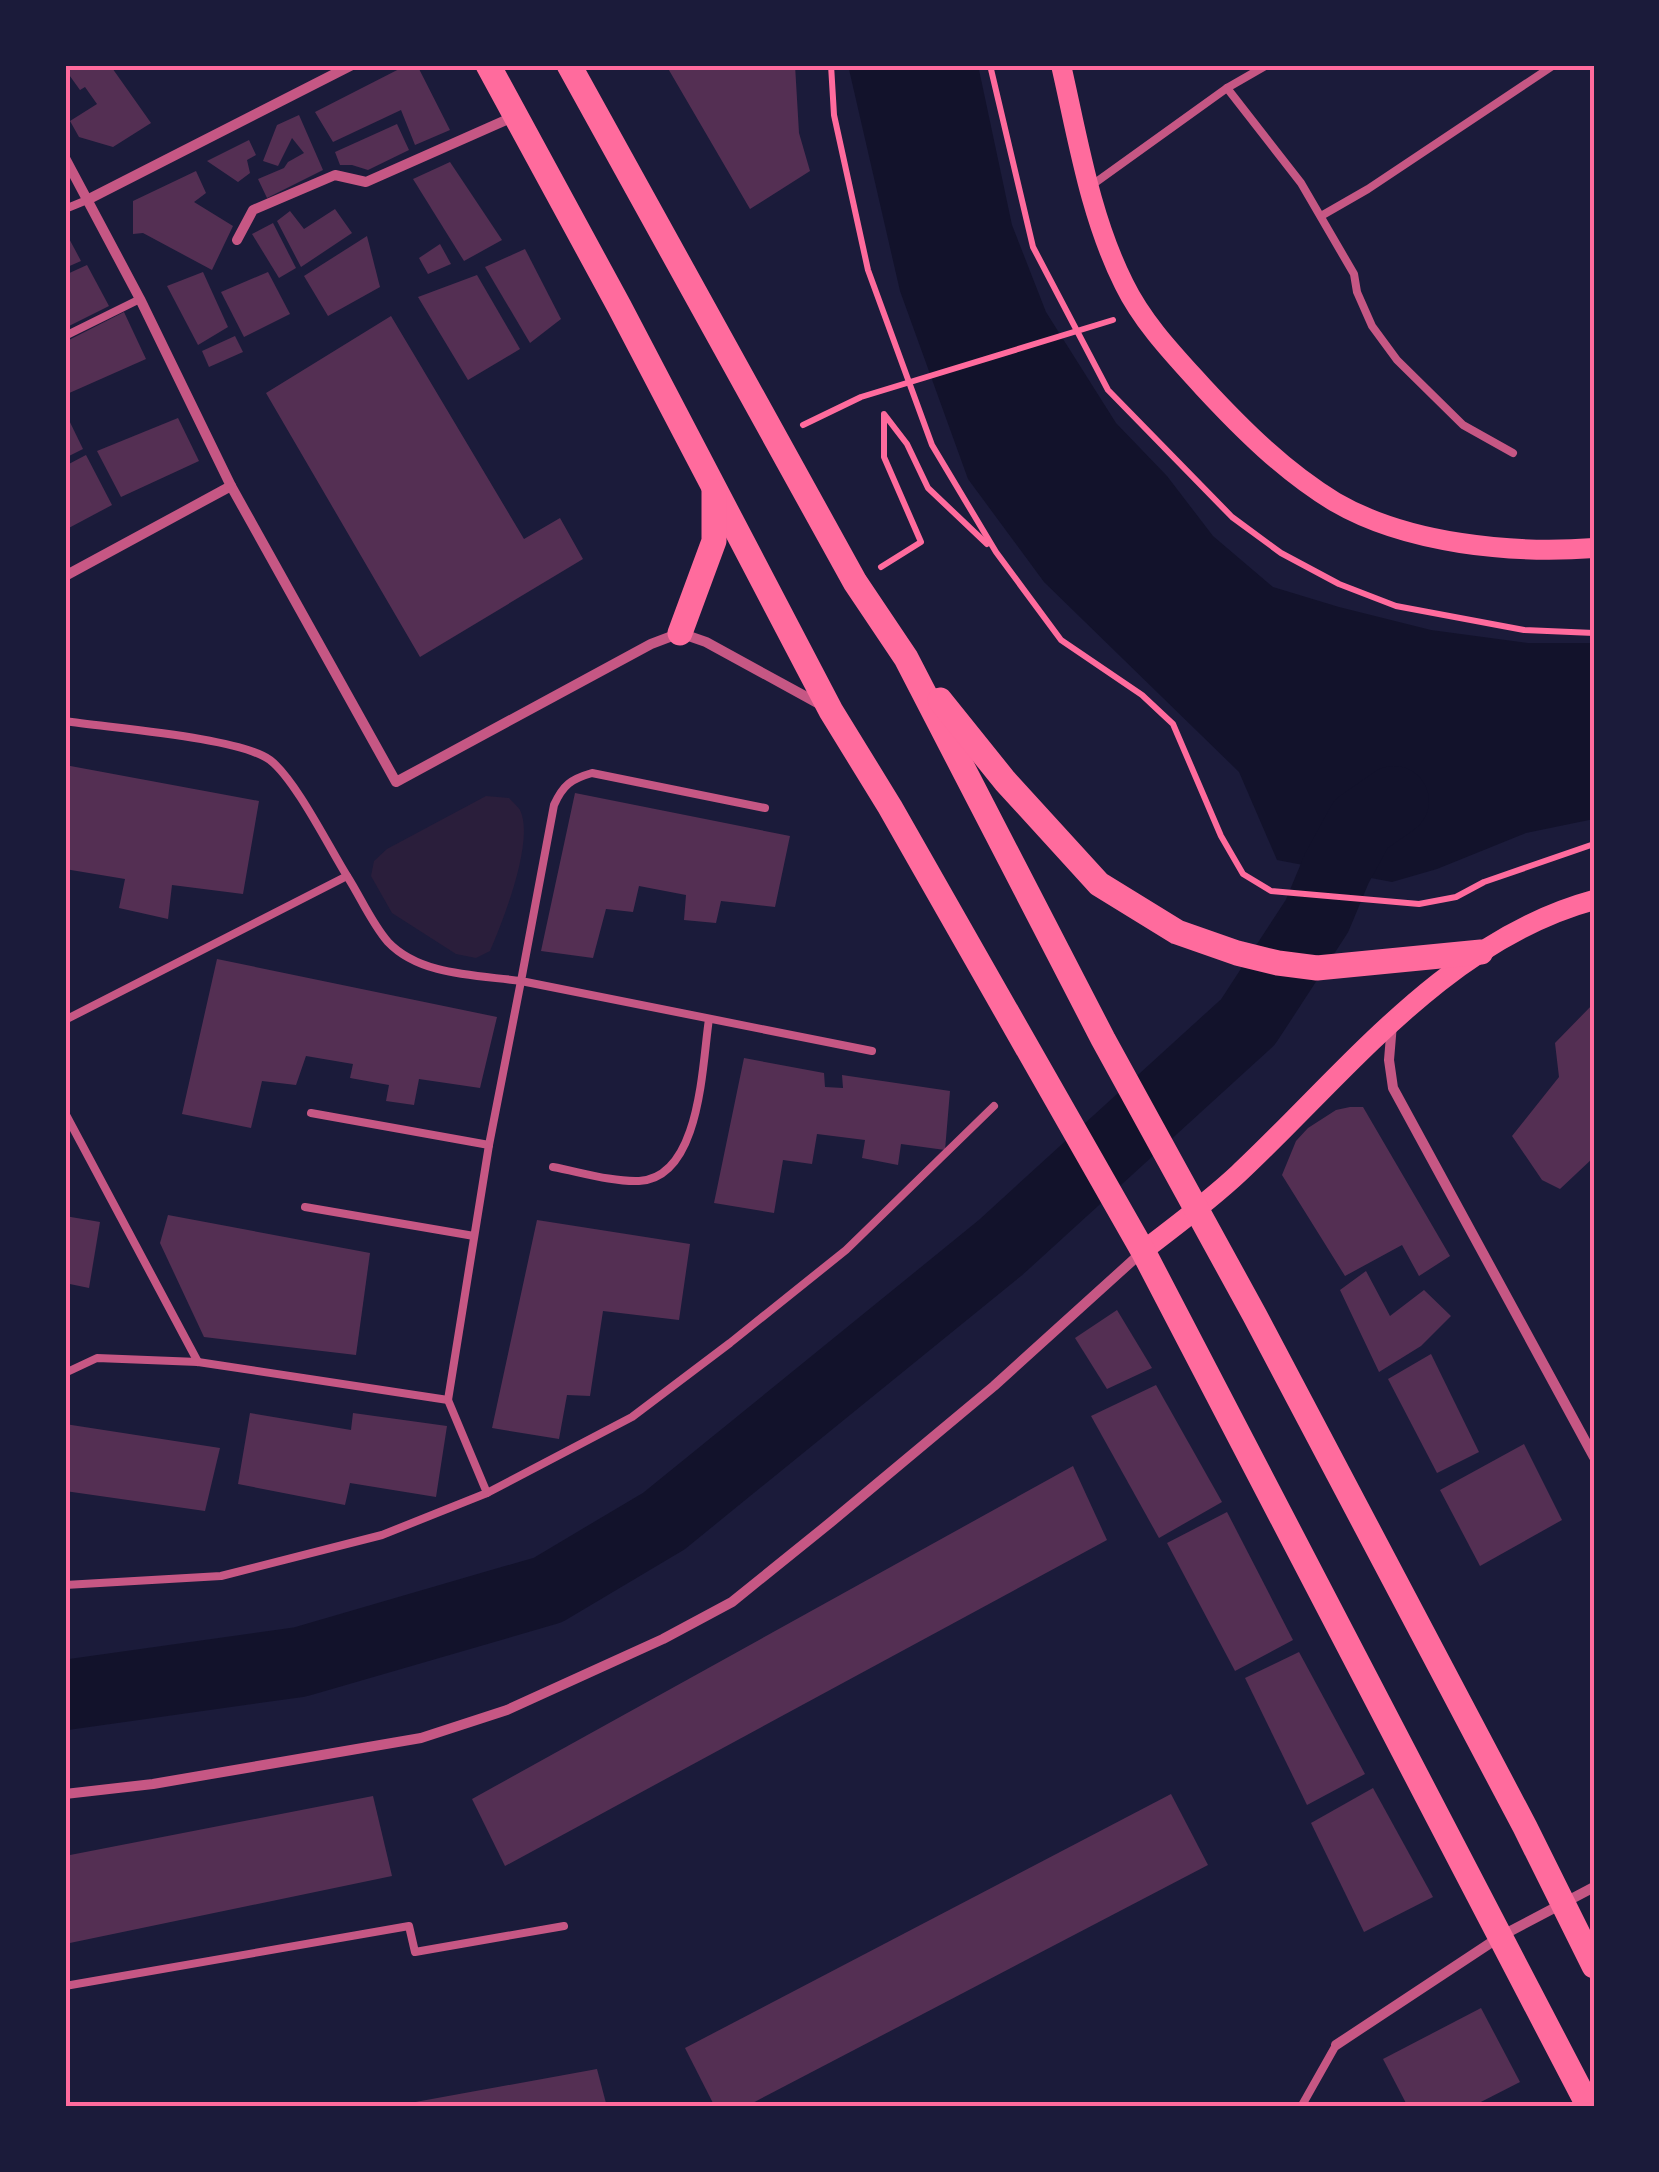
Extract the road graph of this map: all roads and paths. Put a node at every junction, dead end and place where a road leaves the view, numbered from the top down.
1 (352, 65) edge
2 (488, 65) edge
3 (569, 65) edge
4 (831, 65) edge
5 (1062, 65) edge
6 (1267, 65) edge
7 (1554, 65) edge
8 (1227, 88) junction
9 (516, 116) junction
10 (65, 158) edge
11 (1089, 188) junction
12 (87, 200) junction
13 (65, 209) edge
14 (1321, 216) junction
15 (236, 240) dead end
16 (140, 299) junction
17 (1139, 312) junction
18 (65, 336) edge
19 (775, 438) junction
20 (1513, 454) dead end
21 (231, 486) junction
22 (714, 487) junction
23 (1594, 548) edge
24 (996, 552) junction
25 (65, 576) edge
26 (855, 582) junction
27 (680, 632) junction
28 (906, 658) junction
29 (831, 712) junction
30 (65, 721) edge
31 (764, 808) dead end
32 (1594, 844) edge
33 (347, 876) junction
34 (1594, 900) edge
35 (1481, 952) junction
36 (521, 980) junction
37 (65, 1020) edge
38 (709, 1020) junction
39 (1392, 1022) junction
40 (872, 1052) dead end
41 (994, 1106) dead end
42 (65, 1114) edge
43 (311, 1114) dead end
44 (489, 1145) junction
45 (553, 1167) dead end
46 (304, 1207) dead end
47 (1196, 1211) junction
48 (474, 1236) junction
49 (1143, 1251) junction
50 (198, 1362) junction
51 (65, 1373) edge
52 (448, 1400) junction
53 (1594, 1456) edge
54 (487, 1493) junction
55 (65, 1585) edge
56 (65, 1794) edge
57 (1594, 1888) edge
58 (1562, 1904) junction
59 (564, 1926) dead end
60 (1501, 1936) junction
61 (1594, 1966) edge
62 (65, 1986) edge
63 (1336, 2046) joint
64 (1301, 2107) edge
65 (1589, 2107) edge

1 - 12 street
2 - 9 main road
3 - 19 main road
4 - 24 path
5 - 11 main road
6 - 8 lane
7 - 14 lane
8 - 11 lane
8 - 14 lane
9 - 15 street
9 - 22 main road
10 - 12 street
11 - 17 main road
12 - 13 lane
12 - 16 street
14 - 20 lane
16 - 18 lane
16 - 21 street
17 - 19 path
17 - 23 main road
19 - 26 main road
21 - 25 street
21 - 27 street
22 - 27 main road
22 - 29 main road
24 - 26 path
24 - 32 path
26 - 28 main road
27 - 29 street
28 - 35 main road
28 - 47 main road
29 - 49 main road
30 - 33 lane
31 - 36 lane
33 - 36 lane
33 - 37 lane
34 - 35 main road
35 - 39 main road
36 - 38 lane
36 - 44 lane
38 - 40 lane
38 - 45 lane
39 - 47 main road
39 - 53 street
41 - 54 lane
42 - 50 lane
43 - 44 lane
44 - 48 lane
46 - 48 lane
47 - 49 main road
47 - 58 main road
48 - 52 lane
49 - 56 street
49 - 60 main road
50 - 51 lane
50 - 52 lane
52 - 54 lane
54 - 55 lane
57 - 58 street
58 - 60 street
58 - 61 main road
59 - 62 lane
60 - 63 street
60 - 65 main road
63 - 64 lane

